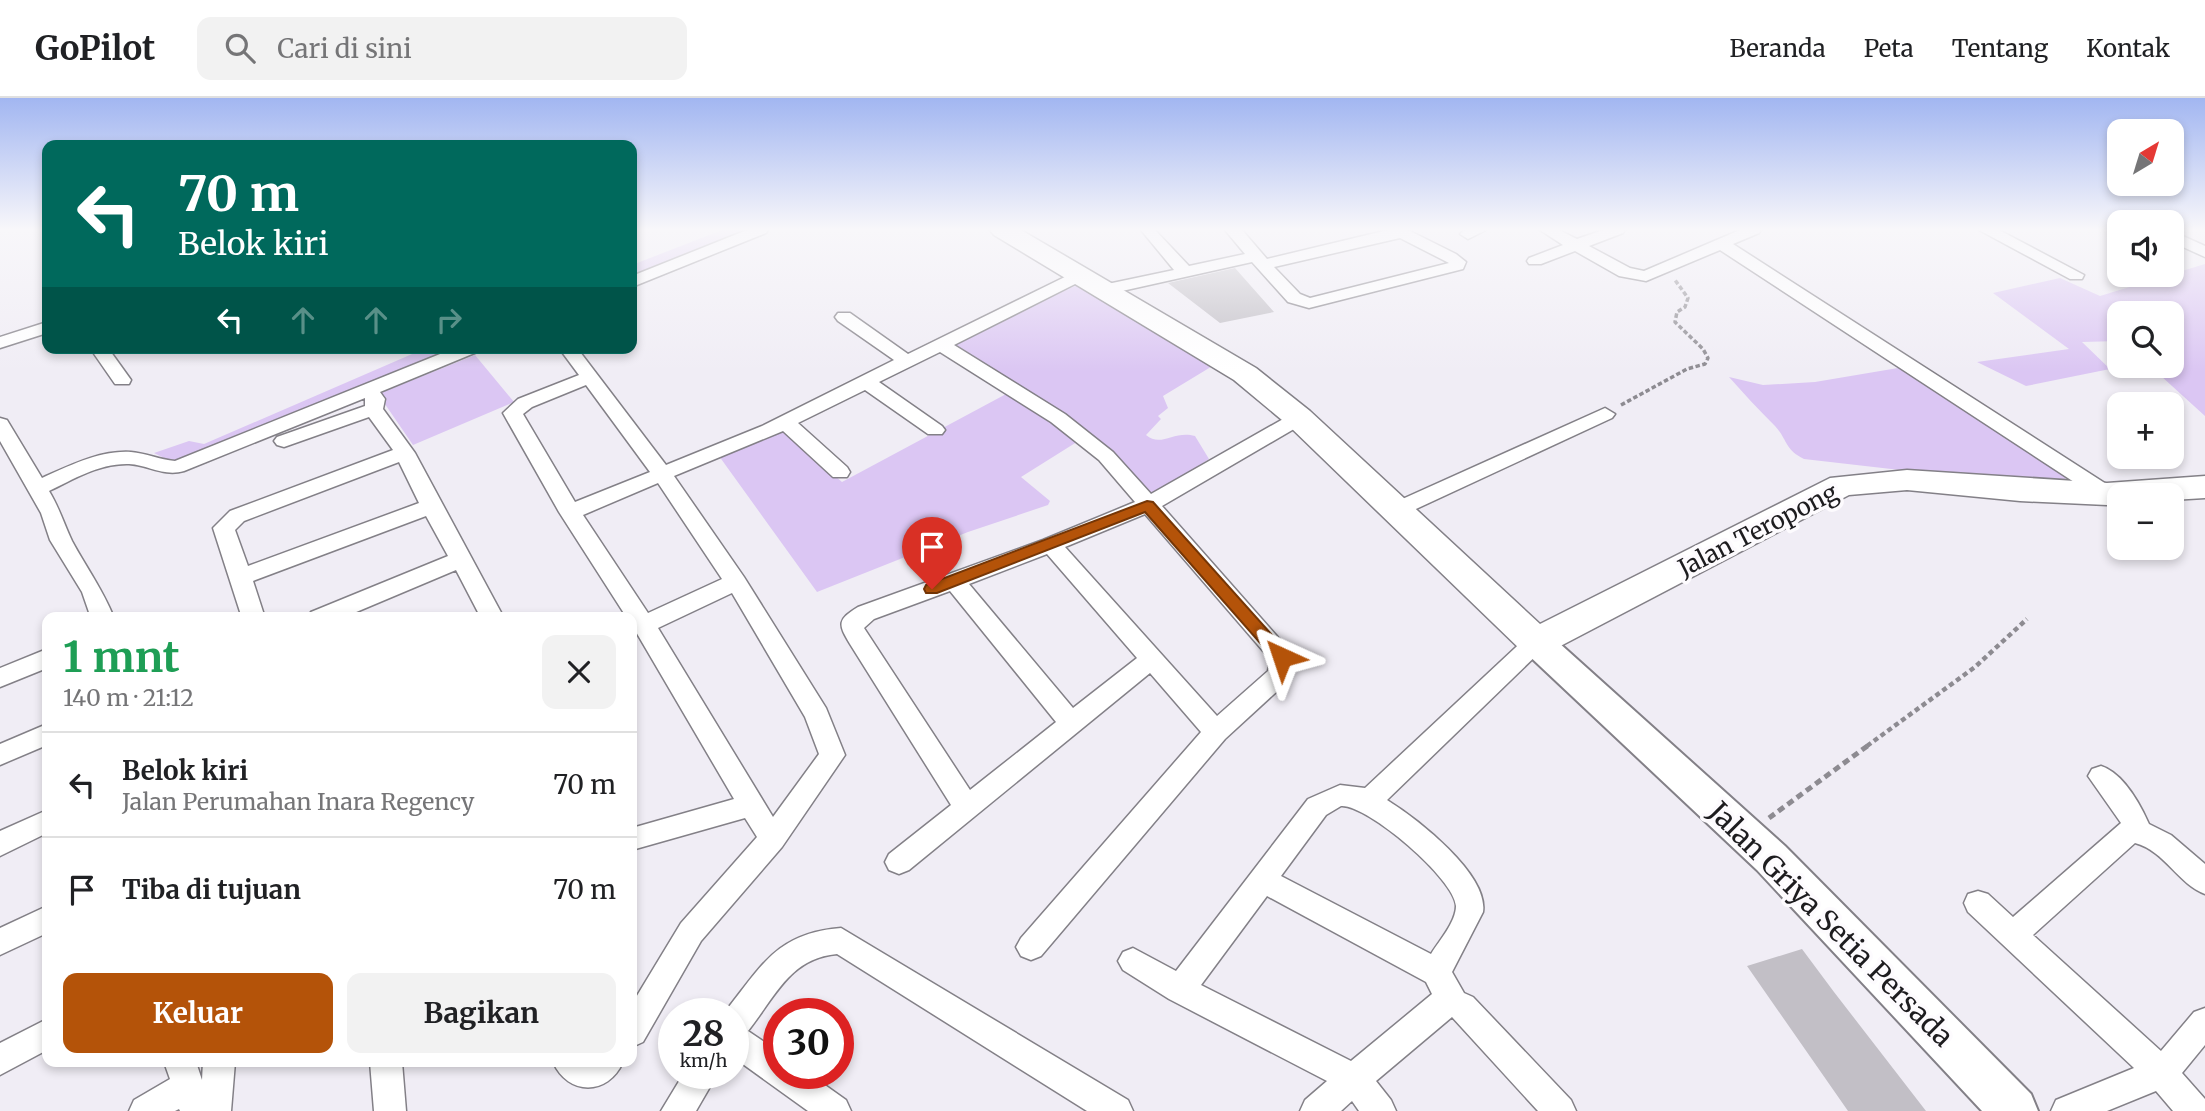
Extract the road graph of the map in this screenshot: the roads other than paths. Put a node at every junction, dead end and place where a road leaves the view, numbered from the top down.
1 (1075, 277) edge
2 (1079, 277) edge
3 (1158, 277) edge
4 (1274, 277) edge
5 (1412, 277) edge
6 (1799, 277) edge
7 (1104, 290) junction
8 (844, 317) dead end
9 (42, 328) edge
10 (1, 333) edge
11 (942, 345) junction
12 (103, 354) edge
13 (459, 354) edge
14 (572, 354) edge
15 (908, 362) junction
16 (589, 377) junction
17 (122, 380) dead end
18 (866, 382) junction
19 (371, 400) junction
20 (1605, 414) road end
21 (1299, 418) junction
22 (785, 422) junction
23 (0, 424) edge
24 (935, 430) dead end
25 (405, 453) junction
26 (840, 472) dead end
27 (663, 475) junction
28 (2205, 487) edge
29 (2184, 488) edge
30 (36, 489) junction
31 (2107, 494) joint
32 (1147, 505) junction
33 (431, 506) junction
34 (1396, 510) junction
35 (570, 512) junction
36 (1051, 545) junction
37 (460, 559) junction
38 (239, 578) junction
39 (954, 581) junction
40 (736, 582) junction
41 (101, 612) edge
42 (252, 612) edge
43 (333, 612) edge
44 (490, 612) edge
45 (635, 612) edge
46 (637, 614) edge
47 (644, 625) junction
48 (1543, 648) junction
49 (1153, 657) junction
50 (42, 660) edge
51 (0, 678) edge
52 (1071, 723) junction
53 (1216, 732) junction
54 (42, 736) edge
55 (0, 755) edge
56 (2101, 776) dead end
57 (1368, 802) junction
58 (752, 805) junction
59 (967, 807) junction
60 (42, 823) edge
61 (2138, 831) junction
62 (637, 838) edge
63 (772, 839) junction
64 (0, 844) edge
65 (899, 862) dead end
66 (1263, 880) junction
67 (2205, 882) edge
68 (1978, 903) dead end
69 (42, 921) edge
70 (2014, 933) junction
71 (0, 942) edge
72 (1031, 947) dead end
73 (1133, 961) dead end
74 (1436, 972) junction
75 (1180, 989) junction
76 (1453, 1003) junction
77 (749, 1006) edge
78 (2205, 1022) edge
79 (637, 1024) edge
80 (42, 1037) edge
81 (0, 1060) edge
82 (219, 1067) edge
83 (386, 1067) edge
84 (574, 1067) edge
85 (602, 1067) edge
86 (2162, 1073) junction
87 (1353, 1078) junction
88 (188, 1087) edge
89 (691, 1089) edge
90 (804, 1089) edge
91 (145, 1111) edge
92 (215, 1111) edge
93 (390, 1111) edge
94 (677, 1111) edge
95 (835, 1111) edge
96 (1116, 1111) edge
97 (1316, 1111) edge
98 (1380, 1111) edge
99 (1560, 1111) edge
100 (2014, 1111) edge
101 (2067, 1111) edge
102 (2194, 1111) edge

1 - 11 street
2 - 7 main road
3 - 7 street
4 - 5 street
6 - 31 street
7 - 21 main road
8 - 15 street
9 - 10 street
11 - 15 street
11 - 32 street
12 - 17 street
13 - 19 street
14 - 16 street
15 - 18 street
16 - 27 street
16 - 35 street
18 - 22 street
18 - 24 street
19 - 25 street
19 - 30 street
20 - 34 street
21 - 32 street
21 - 34 main road
22 - 26 street
22 - 27 street
23 - 30 street
25 - 33 street
25 - 38 street
27 - 35 street
27 - 40 street
28 - 29 main road, Jalan Teropong
30 - 41 street
31 - 48 main road, Jalan Teropong
32 - 36 street
32 - 53 street
33 - 37 street
33 - 38 street
34 - 48 main road
35 - 45 street
36 - 39 street
36 - 49 street
37 - 43 street
37 - 44 street
38 - 42 street
39 - 52 street
39 - 59 street
40 - 47 street
40 - 63 street
46 - 47 street
47 - 58 street
48 - 57 street
48 - 100 street, Jalan Griya Setia Persada
49 - 52 street
49 - 53 street
50 - 51 street
52 - 59 street
53 - 72 street
54 - 55 street
56 - 61 street
57 - 66 street
57 - 74 street
58 - 62 street
58 - 63 street
59 - 65 street
60 - 64 street
61 - 67 street
61 - 70 street
63 - 79 street
66 - 74 street
66 - 75 street
68 - 70 street
69 - 71 street
70 - 86 street
73 - 75 street
74 - 76 street
75 - 87 street
76 - 87 street
76 - 99 street
77 - 96 street
78 - 86 street
80 - 81 street
82 - 92 street
83 - 93 street
84 - 85 street
86 - 101 street
86 - 102 street
87 - 97 street
87 - 98 street
88 - 91 street
89 - 94 street
90 - 95 street

